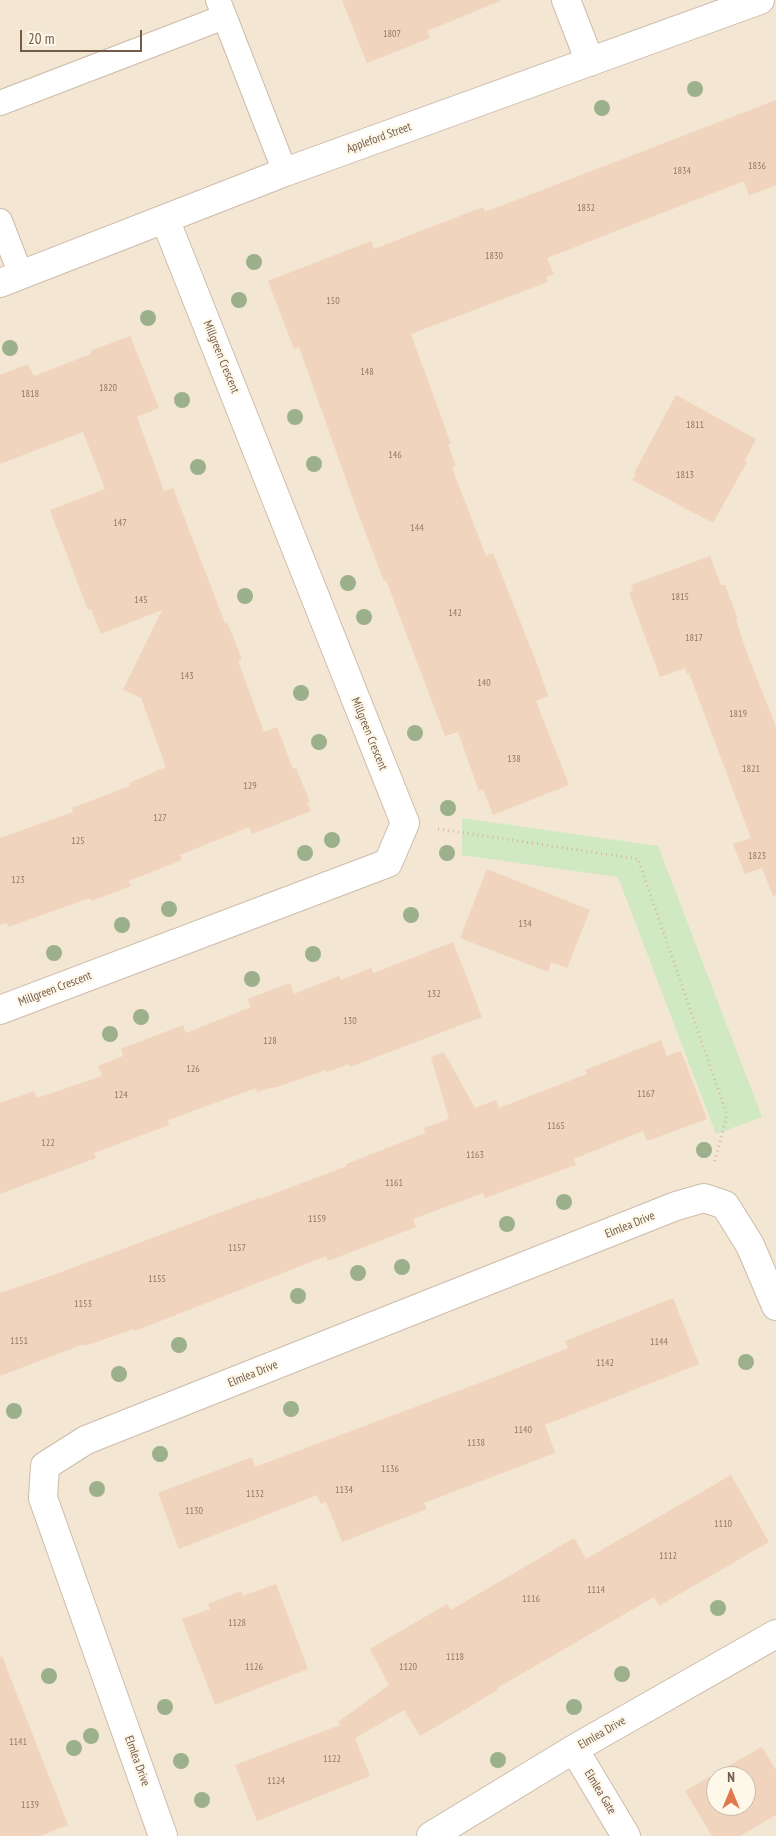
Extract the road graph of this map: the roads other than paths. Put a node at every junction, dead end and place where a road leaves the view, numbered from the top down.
1 (566, 0) edge
2 (760, 0) edge
3 (221, 8) edge
4 (590, 62) junction
5 (0, 103) edge
6 (285, 172) junction
7 (166, 219) junction
8 (0, 221) edge
9 (10, 279) edge
10 (0, 1010) edge
11 (776, 1306) edge
12 (776, 1634) edge
13 (574, 1749) junction
14 (163, 1836) edge
15 (431, 1836) edge
16 (626, 1836) edge

1 - 4 street
2 - 4 street, Appleford Street
3 - 5 lane
3 - 6 lane
4 - 6 street, Appleford Street
6 - 7 street, Appleford Street
7 - 9 street, Appleford Street
7 - 10 street, Millgreen Crescent
8 - 9 lane
11 - 14 street, Elmlea Drive
12 - 13 street, Elmlea Drive
13 - 15 street, Elmlea Drive
13 - 16 street, Elmlea Gate

